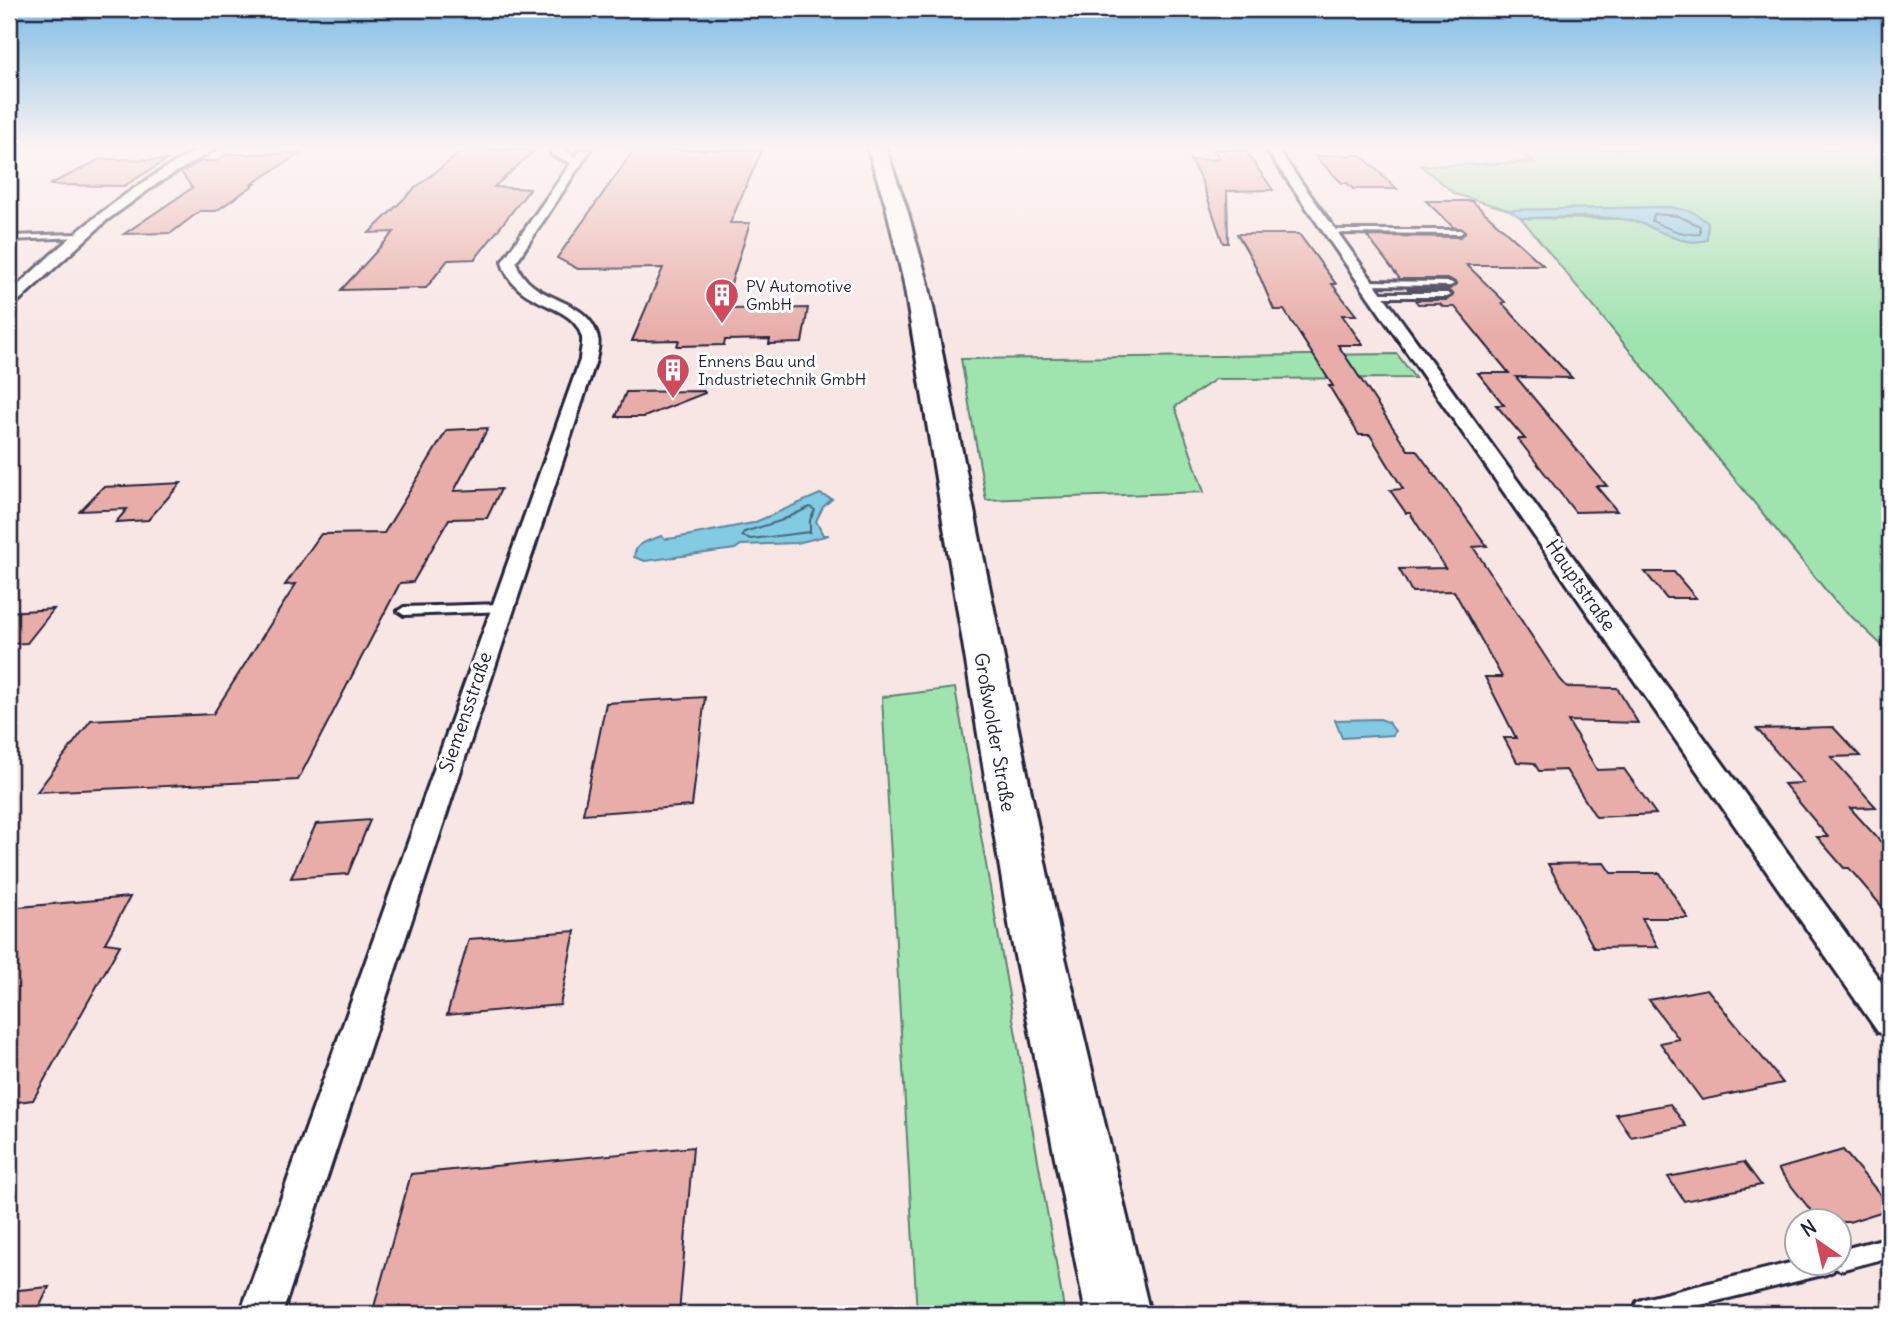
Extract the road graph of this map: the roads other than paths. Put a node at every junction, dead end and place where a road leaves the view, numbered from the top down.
1 (110, 211) edge
2 (539, 211) edge
3 (899, 211) edge
4 (1317, 211) edge
5 (1332, 232) junction
6 (1460, 232) dead end
7 (78, 236) junction
8 (9, 238) edge
9 (1450, 284) dead end
10 (1372, 289) junction
11 (1447, 295) dead end
12 (9, 302) edge
13 (500, 608) junction
14 (404, 611) dead end
15 (1890, 1021) edge
16 (1890, 1247) edge
17 (1854, 1256) edge
18 (1784, 1274) edge
19 (261, 1314) edge
20 (1118, 1314) edge
21 (1647, 1314) edge

1 - 7 street
2 - 13 street, Siemensstraße
3 - 20 main road, Großwolder Straße
4 - 5 street, Hauptstraße
5 - 6 lane
5 - 10 street, Hauptstraße
7 - 8 lane
7 - 12 street
9 - 10 lane
10 - 11 lane
10 - 15 street, Hauptstraße
13 - 14 lane
13 - 19 street, Siemensstraße
16 - 17 lane
18 - 21 lane

